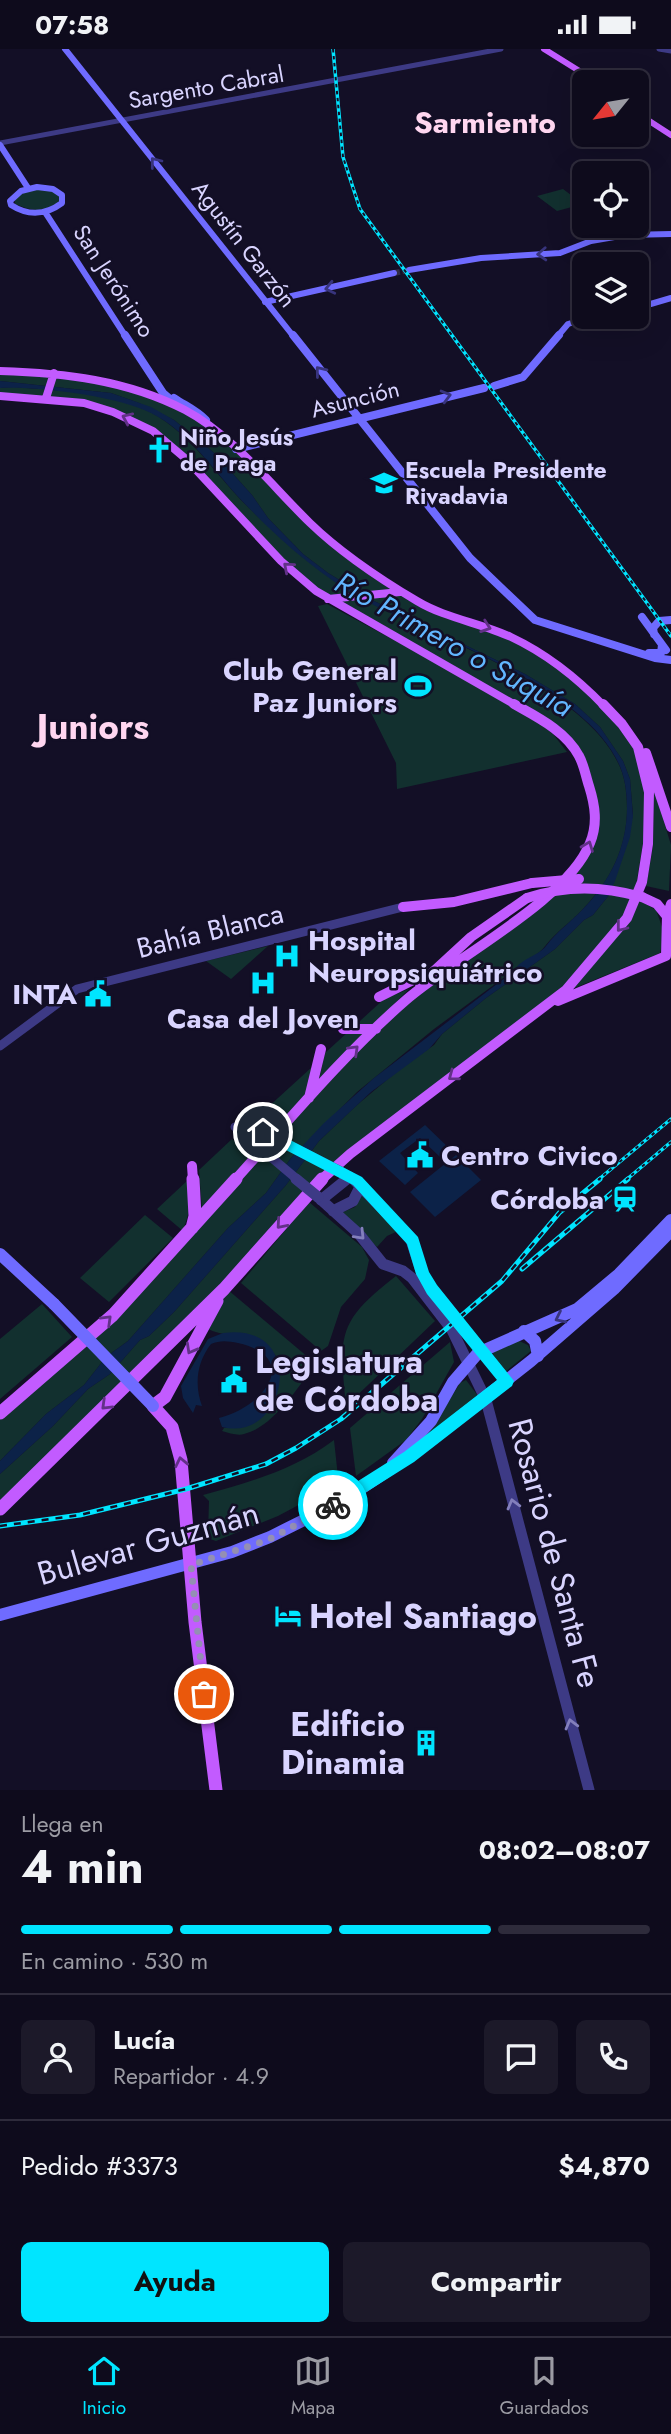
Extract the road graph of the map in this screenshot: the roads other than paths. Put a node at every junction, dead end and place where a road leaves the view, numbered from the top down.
1 (65, 49) edge
2 (501, 49) edge
3 (535, 49) edge
4 (544, 49) edge
5 (659, 49) edge
6 (671, 51) edge
7 (578, 70) edge
8 (572, 72) edge
9 (649, 114) edge
10 (121, 120) junction
11 (649, 121) edge
12 (671, 128) edge
13 (671, 135) edge
14 (0, 144) edge
15 (29, 188) junction
16 (45, 212) junction
17 (671, 234) edge
18 (409, 270) tunnel mouth
19 (394, 273) tunnel mouth
20 (671, 298) edge
21 (265, 302) junction
22 (649, 304) edge
23 (572, 323) edge
24 (0, 371) edge
25 (150, 372) junction
26 (53, 375) junction
27 (494, 386) dead end
28 (484, 388) dead end
29 (0, 395) edge
30 (46, 395) junction
31 (186, 411) junction
32 (359, 418) junction
33 (216, 431) junction
34 (236, 449) junction
35 (395, 461) junction
36 (398, 592) junction
37 (331, 598) junction
38 (642, 617) dead end
39 (671, 619) edge
40 (654, 634) junction
41 (662, 645) junction
42 (671, 655) edge
43 (671, 660) edge
44 (622, 724) junction
45 (671, 827) edge
46 (642, 894) junction
47 (671, 899) edge
48 (403, 907) joint
49 (669, 919) edge
50 (431, 971) junction
51 (379, 997) dead end
52 (407, 999) junction
53 (548, 1005) junction
54 (343, 1029) dead end
55 (376, 1029) junction
56 (0, 1047) edge
57 (321, 1049) dead end
58 (308, 1101) junction
59 (192, 1165) dead end
60 (346, 1174) junction
61 (361, 1185) junction
62 (320, 1199) junction
63 (333, 1211) junction
64 (671, 1220) edge
65 (190, 1230) junction
66 (671, 1231) edge
67 (0, 1254) edge
68 (224, 1289) junction
69 (467, 1331) junction
70 (524, 1331) junction
71 (505, 1338) junction
72 (483, 1349) junction
73 (538, 1356) junction
74 (468, 1363) junction
75 (507, 1381) junction
76 (486, 1399) junction
77 (153, 1406) junction
78 (0, 1413) edge
79 (379, 1475) junction
80 (0, 1509) edge
81 (191, 1565) junction
82 (0, 1615) edge
83 (216, 1790) edge
84 (589, 1790) edge

1 - 10 main road, Agustín Garzón
2 - 10 street, Sargento Cabral
3 - 8 main road
4 - 7 main road
5 - 6 street
9 - 12 main road
10 - 14 street, Sargento Cabral
21 -> 10 main road, Agustín Garzón
11 - 13 main road
14 - 15 main road
15 - 16 main road
15 - 16 main road
16 - 25 main road, San Jerónimo
17 -> 18 main road
19 -> 21 main road
20 - 22 main road
32 -> 21 main road, Agustín Garzón
23 - 27 main road
24 - 26 main road
25 - 31 main road, San Jerónimo
25 - 33 main road, San Jerónimo
26 - 30 main road
26 - 31 main road
32 -> 28 main road, Asunción
29 - 30 main road
37 -> 30 main road
31 - 33 main road
32 - 34 main road, Asunción
32 - 35 main road, Agustín Garzón
33 - 34 main road
34 - 36 main road
35 - 41 main road, Agustín Garzón
35 - 43 main road, Agustín Garzón
36 - 37 main road
36 -> 44 main road
52 -> 37 main road
38 - 40 main road
39 - 40 main road
40 - 41 main road
41 - 42 main road
44 - 45 main road
44 -> 53 main road
46 - 47 main road
46 - 48 main road, bridge
46 - 49 main road
46 - 50 main road, bridge
48 - 56 street, Bahía Blanca
49 - 53 main road
50 - 51 main road
50 - 52 main road
52 - 55 main road
53 -> 68 main road
54 - 55 main road
58 -> 55 main road
57 - 58 main road
58 - 65 main road
59 - 65 main road
60 - 61 street, Rosario de Santa Fe
60 - 62 street
60 - 62 street, Rosario de Santa Fe, bridge
61 - 63 street
61 - 69 street, Rosario de Santa Fe
62 - 63 street, Rosario de Santa Fe
63 -> 74 street, Rosario de Santa Fe
64 -> 70 main road, Bulevar Guzmán
78 -> 65 main road
66 - 73 main road, Bulevar Guzmán
67 - 77 main road, bridge
68 -> 77 main road
68 -> 80 main road
69 - 71 street
69 - 72 street, Rosario de Santa Fe
70 - 71 main road, Bulevar Guzmán
70 - 73 main road
71 - 72 main road, Bulevar Guzmán
72 - 74 main road, Bulevar Guzmán
72 - 75 street, Rosario de Santa Fe
73 - 75 main road, Bulevar Guzmán
74 - 76 street, Rosario de Santa Fe
74 - 79 main road, Bulevar Guzmán
75 - 76 main road, Bulevar Guzmán
76 - 79 main road, Bulevar Guzmán
84 -> 76 street, Rosario de Santa Fe
81 -> 77 main road
79 - 81 main road, Bulevar Guzmán
81 - 82 main road, Bulevar Guzmán
81 - 83 main road

